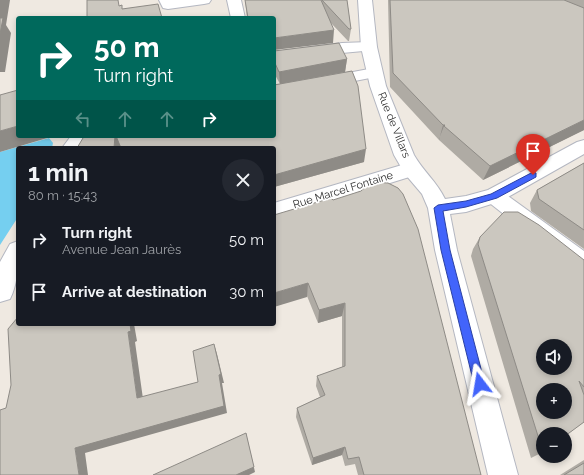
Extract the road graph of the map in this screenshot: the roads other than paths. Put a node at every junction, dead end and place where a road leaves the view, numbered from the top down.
1 (166, 0) edge
2 (204, 0) edge
3 (234, 0) edge
4 (365, 0) edge
5 (238, 16) edge
6 (369, 47) junction
7 (276, 57) edge
8 (374, 73) junction
9 (276, 92) edge
10 (79, 138) edge
11 (73, 146) edge
12 (584, 146) edge
13 (412, 169) junction
14 (494, 196) junction
15 (438, 208) junction
16 (276, 210) edge
17 (16, 254) edge
18 (584, 264) edge
19 (7, 291) edge
20 (503, 475) edge

1 - 2 street
3 - 5 street
4 - 6 street, Rue de Villars
6 - 7 street
6 - 8 street, Rue de Villars
8 - 9 street
8 - 13 street, Rue de Villars
10 - 11 street
12 - 14 street
13 - 15 street, Rue de Villars
13 - 16 street, Rue Marcel Fontaine
14 - 15 street
14 - 18 street
15 - 20 street, Rue de Villars
17 - 19 street

